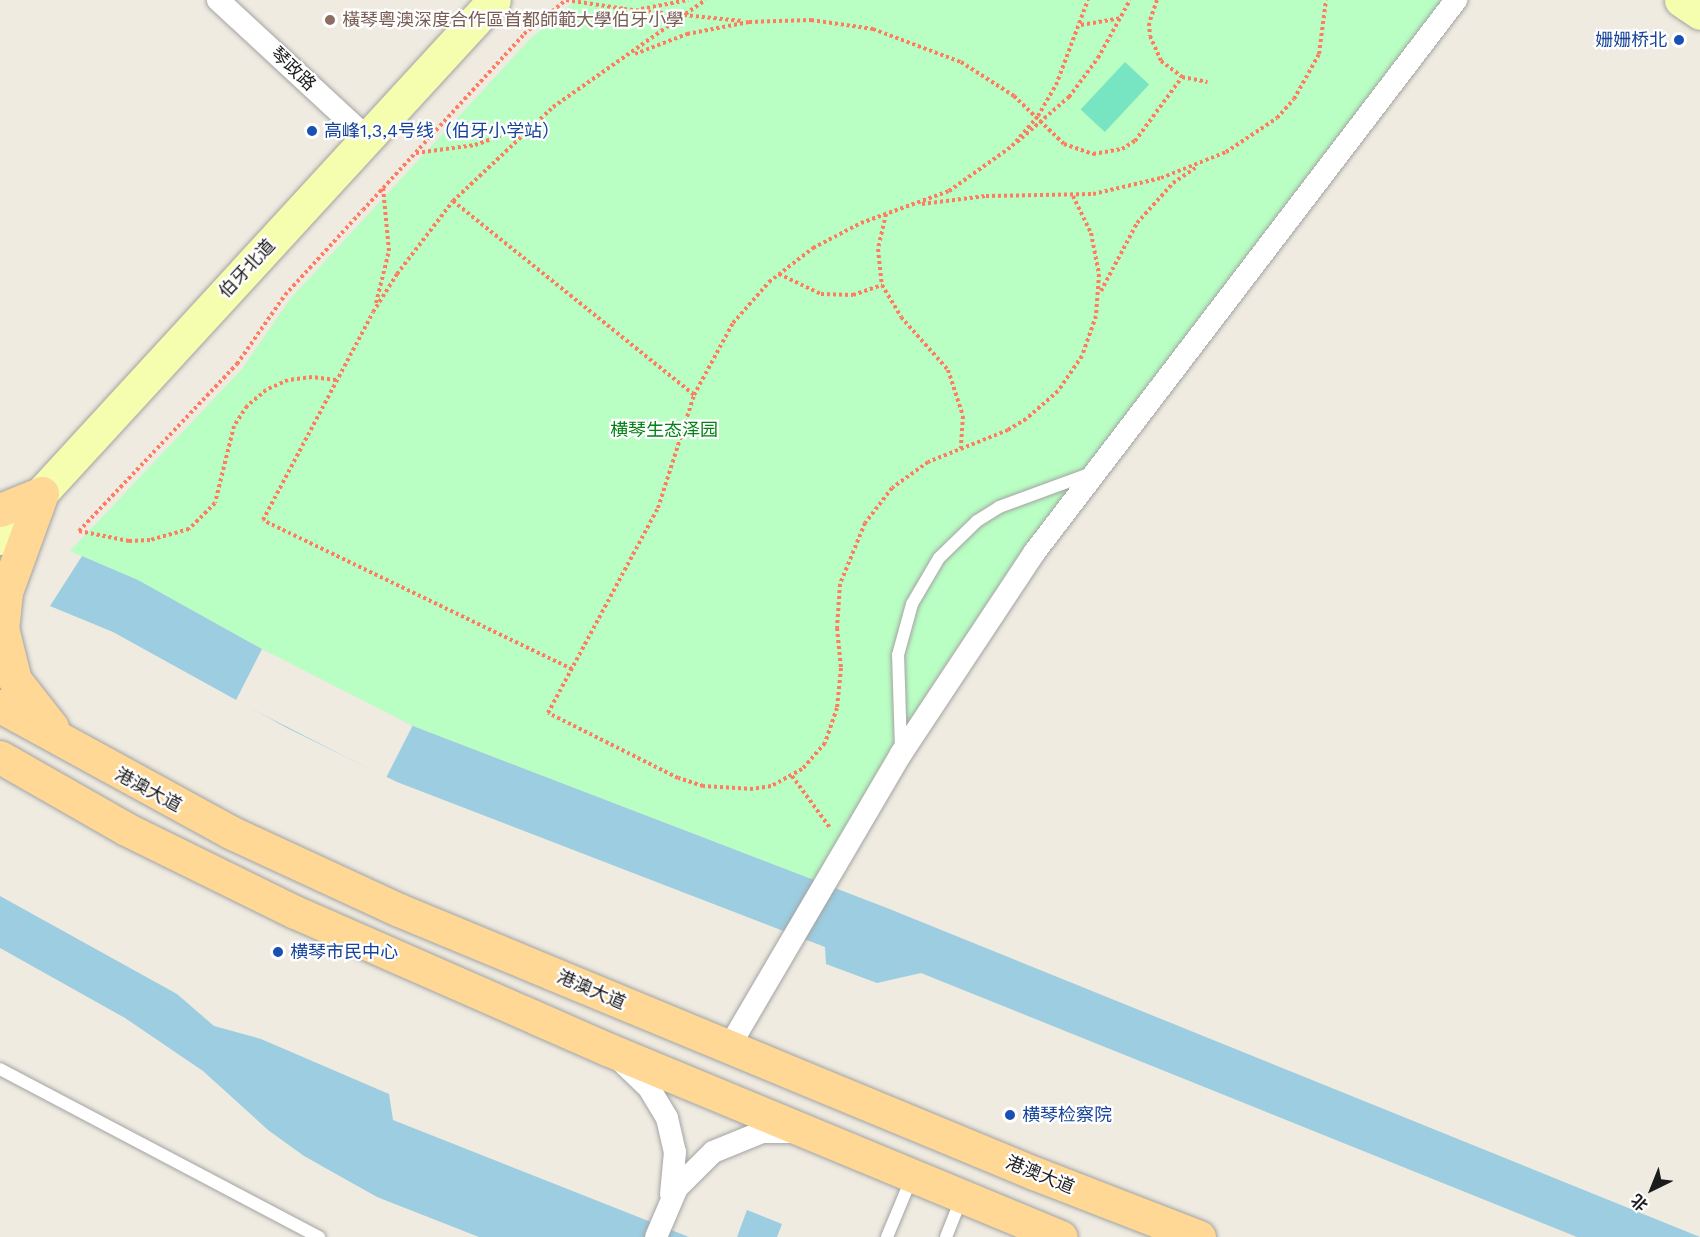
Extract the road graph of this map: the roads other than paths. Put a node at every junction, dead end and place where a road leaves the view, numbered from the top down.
1 (218, 0) edge
2 (494, 0) edge
3 (1456, 0) edge
4 (1681, 0) edge
5 (1700, 13) edge
6 (367, 138) junction
7 (1095, 472) junction
8 (42, 493) junction
9 (0, 510) edge
10 (0, 538) edge
11 (0, 706) edge
12 (68, 746) junction
13 (901, 754) junction
14 (0, 757) edge
15 (729, 1047) junction
16 (607, 1049) junction
17 (0, 1069) edge
18 (813, 1135) junction
19 (913, 1176) junction
20 (963, 1196) junction
21 (669, 1204) junction
22 (319, 1237) edge
23 (656, 1237) edge
24 (888, 1237) edge
25 (946, 1237) edge
26 (1061, 1237) edge
27 (1199, 1237) edge

1 - 6 street, 琴政路
2 - 6 main road, 伯牙北道
3 - 7 street
4 - 5 main road
6 - 8 main road, 伯牙北道
7 - 13 street
7 - 13 lane
8 - 9 main road
8 - 10 main road, 伯牙北道
8 - 12 main road
11 - 12 main road, 港澳大道
12 - 15 main road, 港澳大道
13 - 15 street
14 - 16 main road
15 - 27 main road, 港澳大道
16 - 18 main road
16 - 21 street
17 - 22 lane
18 - 19 main road
18 - 21 street
19 - 20 main road
19 - 24 lane
20 - 25 lane
20 - 26 main road
21 - 23 street

